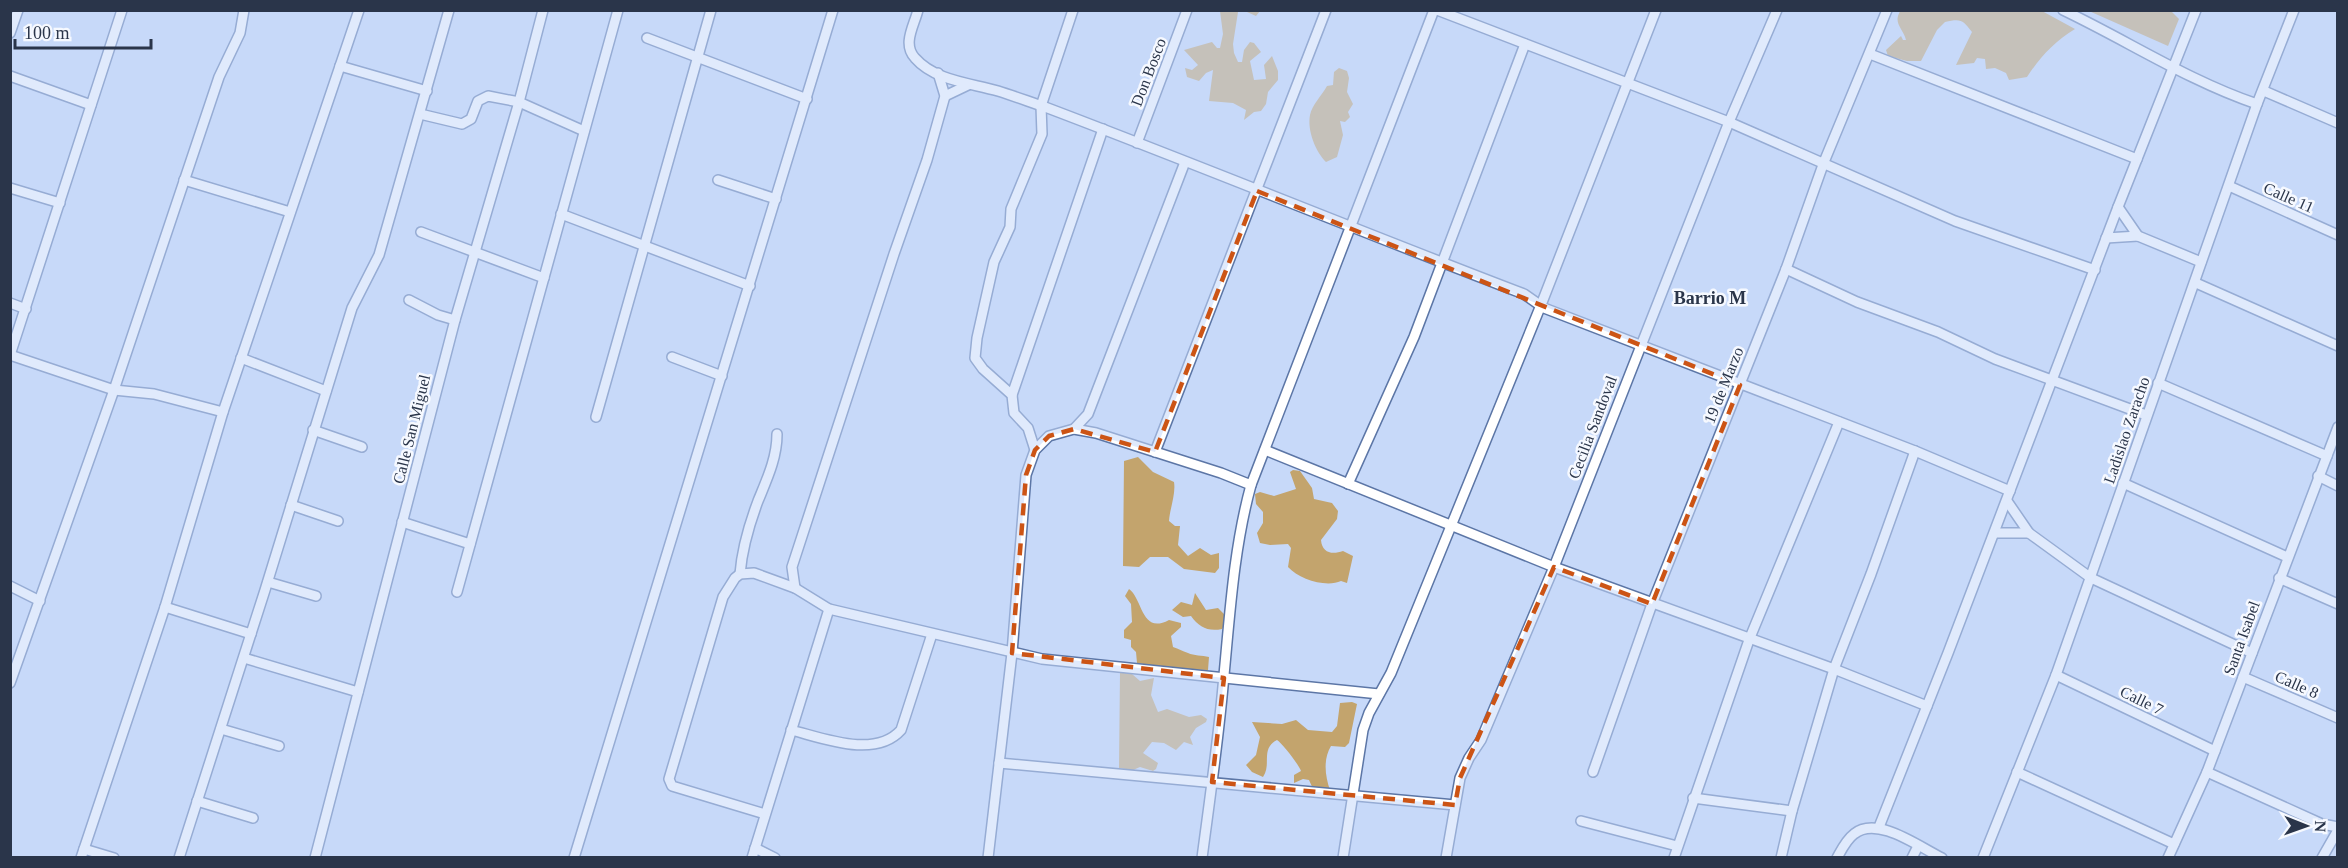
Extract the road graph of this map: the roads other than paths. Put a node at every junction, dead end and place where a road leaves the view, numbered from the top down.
1 (18, 10) edge
2 (122, 10) edge
3 (244, 10) edge
4 (359, 10) edge
5 (449, 10) edge
6 (543, 10) edge
7 (618, 10) edge
8 (711, 10) edge
9 (833, 10) edge
10 (918, 10) edge
11 (1073, 10) edge
12 (1187, 10) edge
13 (1326, 10) edge
14 (1436, 10) edge
15 (1656, 10) edge
16 (1777, 10) edge
17 (1887, 10) edge
18 (2063, 10) edge
19 (2196, 10) edge
20 (2294, 10) edge
21 (10, 33) edge
22 (647, 38) dead end
23 (1525, 44) junction
24 (1870, 54) junction
25 (698, 59) junction
26 (340, 66) junction
27 (2173, 69) junction
28 (938, 73) junction
29 (10, 76) edge
30 (968, 84) junction
31 (1628, 84) junction
32 (427, 91) junction
33 (2264, 91) junction
34 (945, 96) junction
35 (807, 99) junction
36 (519, 102) junction
37 (2257, 104) junction
38 (91, 105) junction
39 (1041, 106) junction
40 (420, 114) junction
41 (1729, 122) junction
42 (2337, 123) edge
43 (1103, 129) junction
44 (584, 131) junction
45 (1137, 143) junction
46 (2138, 159) junction
47 (1185, 162) junction
48 (1824, 162) junction
49 (184, 180) junction
50 (718, 180) dead end
51 (2229, 186) junction
52 (10, 188) edge
53 (1257, 191) junction
54 (776, 199) junction
55 (60, 203) junction
56 (2118, 207) junction
57 (290, 212) junction
58 (561, 214) junction
59 (1351, 228) junction
60 (421, 232) dead end
61 (2138, 236) junction
62 (2337, 236) edge
63 (2106, 238) junction
64 (645, 245) junction
65 (475, 252) junction
66 (2201, 261) junction
67 (1443, 263) junction
68 (1786, 269) junction
69 (2095, 270) junction
70 (543, 278) junction
71 (2196, 283) junction
72 (750, 285) junction
73 (409, 300) dead end
74 (10, 303) edge
75 (1541, 305) junction
76 (26, 309) junction
77 (454, 320) junction
78 (1640, 345) junction
79 (2337, 346) edge
80 (10, 355) edge
81 (672, 357) dead end
82 (241, 358) junction
83 (722, 376) junction
84 (2053, 379) junction
85 (2158, 383) junction
86 (1740, 385) junction
87 (114, 390) junction
88 (326, 391) junction
89 (1012, 395) junction
90 (223, 412) junction
91 (2146, 415) junction
92 (596, 417) dead end
93 (1839, 422) junction
94 (2337, 427) edge
95 (1074, 429) junction
96 (314, 430) junction
97 (777, 434) dead end
98 (362, 447) dead end
99 (1035, 450) junction
100 (1265, 450) junction
101 (1915, 451) junction
102 (1155, 452) junction
103 (2326, 456) junction
104 (2318, 476) junction
105 (2123, 483) junction
106 (1348, 484) junction
107 (1251, 485) junction
108 (2337, 486) edge
109 (2010, 491) junction
110 (2007, 501) junction
111 (291, 505) junction
112 (338, 521) dead end
113 (402, 522) junction
114 (1451, 526) junction
115 (1995, 532) junction
116 (2029, 533) junction
117 (470, 544) junction
118 (2287, 557) junction
119 (792, 567) junction
120 (1554, 567) junction
121 (740, 574) junction
122 (2091, 578) junction
123 (2279, 578) junction
124 (777, 580) junction
125 (268, 582) junction
126 (10, 586) edge
127 (795, 588) junction
128 (457, 592) dead end
129 (316, 596) dead end
130 (40, 601) junction
131 (1652, 604) junction
132 (2337, 604) edge
133 (165, 607) junction
134 (829, 609) junction
135 (932, 633) junction
136 (251, 634) junction
137 (1749, 640) junction
138 (1012, 653) junction
139 (2252, 653) junction
140 (244, 658) junction
141 (1834, 669) junction
142 (2056, 675) junction
143 (2243, 677) junction
144 (1224, 678) junction
145 (10, 683) edge
146 (358, 692) junction
147 (1379, 694) junction
148 (1927, 706) junction
149 (2337, 718) edge
150 (221, 729) junction
151 (791, 730) junction
152 (279, 746) dead end
153 (2215, 751) junction
154 (999, 763) junction
155 (1593, 772) dead end
156 (2017, 772) junction
157 (2207, 772) junction
158 (1212, 782) junction
159 (1353, 795) junction
160 (1693, 798) junction
161 (197, 801) junction
162 (1455, 805) junction
163 (1792, 811) junction
164 (765, 814) junction
165 (253, 818) dead end
166 (1581, 821) dead end
167 (1879, 827) junction
168 (2337, 829) edge
169 (2174, 844) junction
170 (1677, 846) junction
171 (1918, 846) junction
172 (83, 853) edge
173 (753, 853) edge
174 (114, 858) edge
175 (179, 858) edge
176 (315, 858) edge
177 (574, 858) edge
178 (775, 858) edge
179 (988, 858) edge
180 (1202, 858) edge
181 (1343, 858) edge
182 (1446, 858) edge
183 (1674, 858) edge
184 (1781, 858) edge
185 (1837, 858) edge
186 (1912, 858) edge
187 (1942, 858) edge
188 (1983, 858) edge
189 (2168, 858) edge
190 (2322, 858) edge

1 - 21 street
2 - 38 street
3 - 49 street
4 - 26 street
5 - 32 street
6 - 36 street, Calle San Miguel
7 - 44 street
8 - 25 street
9 - 35 street
10 - 28 street
11 - 39 street
12 - 45 street, Don Bosco
13 - 53 street
14 - 23 street
14 - 59 street
15 - 31 street
16 - 41 street, Cecilia Sandoval
17 - 24 street, 19 de Marzo
18 - 27 street
19 - 27 street
20 - 33 street, Ladislao Zaracho
22 - 25 street
23 - 31 street
23 - 67 street
24 - 46 street
24 - 48 street, 19 de Marzo
25 - 35 street
25 - 64 street
26 - 32 street
26 - 57 street
27 - 37 street
27 - 46 street
28 - 30 street
28 - 34 street
29 - 38 street
30 - 34 street
30 - 39 street
31 - 41 street
31 - 75 street
32 - 40 street
33 - 37 street, Ladislao Zaracho
33 - 42 street
34 - 119 street
35 - 54 street
36 - 40 street
36 - 44 street
36 - 65 street, Calle San Miguel
37 - 51 street, Ladislao Zaracho
38 - 55 street
39 - 43 street
39 - 89 street
40 - 88 street
41 - 48 street
41 - 78 street, Cecilia Sandoval
43 - 45 street
43 - 89 street
44 - 58 street
45 - 47 street
46 - 56 street
47 - 53 street
47 - 95 street
48 - 68 street, 19 de Marzo
48 - 69 street
49 - 57 street
49 - 87 street
50 - 54 street
51 - 62 street, Calle 11
51 - 66 street, Ladislao Zaracho
52 - 55 street
53 - 59 street
53 - 102 street
54 - 72 street
55 - 76 street
56 - 61 street
56 - 63 street
57 - 82 street
58 - 64 street
58 - 70 street
59 - 67 street
59 - 100 street
60 - 65 street
61 - 63 street
61 - 66 street
63 - 69 street
64 - 72 street
64 - 92 street
65 - 70 street
65 - 77 street, Calle San Miguel
66 - 71 street, Ladislao Zaracho
67 - 75 street
67 - 106 street
68 - 84 street
68 - 86 street, 19 de Marzo
69 - 84 street
70 - 117 street
71 - 79 street
71 - 85 street, Ladislao Zaracho
72 - 83 street
73 - 77 street
74 - 76 street
75 - 78 street
75 - 114 street
76 - 80 street
77 - 113 street, Calle San Miguel
78 - 86 street
78 - 120 street, Cecilia Sandoval
80 - 87 street
81 - 83 street
82 - 88 street
82 - 90 street
83 - 177 street
84 - 91 street
84 - 109 street
85 - 91 street, Ladislao Zaracho
85 - 103 street
86 - 93 street
86 - 131 street, 19 de Marzo
87 - 90 street
87 - 130 street
88 - 96 street
89 - 99 street
90 - 133 street
91 - 105 street, Ladislao Zaracho
93 - 101 street
93 - 137 street
94 - 103 street, Santa Isabel
95 - 99 street
95 - 102 street
96 - 98 street
96 - 111 street
97 - 121 street
99 - 138 street
100 - 106 street
100 - 107 street
101 - 109 street
101 - 141 street
102 - 107 street
103 - 104 street, Santa Isabel
104 - 108 street
104 - 118 street, Santa Isabel
105 - 118 street
105 - 122 street, Ladislao Zaracho
106 - 114 street
107 - 144 street
109 - 110 street
110 - 115 street
110 - 116 street
111 - 112 street
111 - 125 street
113 - 117 street
113 - 146 street, Calle San Miguel
114 - 120 street
114 - 147 street
115 - 116 street
115 - 148 street
116 - 122 street
117 - 128 street
118 - 123 street, Santa Isabel
119 - 124 street
119 - 127 street
120 - 131 street
120 - 162 street, Cecilia Sandoval
121 - 124 street
121 - 164 street
122 - 139 street
122 - 142 street, Ladislao Zaracho
123 - 132 street
123 - 139 street, Santa Isabel
124 - 127 street
125 - 129 street
125 - 136 street
126 - 130 street
127 - 134 street
130 - 145 street
131 - 137 street
131 - 155 street, 19 de Marzo
133 - 136 street
133 - 172 street
134 - 135 street
134 - 151 street
135 - 138 street
135 - 151 street
136 - 140 street
137 - 141 street
137 - 160 street
138 - 144 street
138 - 154 street
139 - 143 street, Santa Isabel
140 - 146 street
140 - 150 street
141 - 148 street
141 - 163 street
142 - 153 street, Calle 7
142 - 156 street, Ladislao Zaracho
143 - 149 street, Calle 8
143 - 153 street, Santa Isabel
144 - 147 street
144 - 158 street
146 - 176 street, Calle San Miguel
147 - 159 street
148 - 167 street
150 - 152 street
150 - 161 street
151 - 164 street
153 - 157 street, Santa Isabel
154 - 158 street
154 - 179 street
156 - 169 street
156 - 188 street, Ladislao Zaracho
157 - 168 street
157 - 169 street, Santa Isabel
158 - 159 street
158 - 180 street
159 - 162 street
159 - 181 street
160 - 163 street
160 - 170 street
161 - 165 street
161 - 175 street
162 - 182 street, Cecilia Sandoval
163 - 184 street
164 - 173 street
166 - 170 street
167 - 171 street
167 - 185 street
168 - 190 street
169 - 189 street, Santa Isabel
170 - 183 street
171 - 186 street
171 - 187 street
172 - 174 street
173 - 178 street

